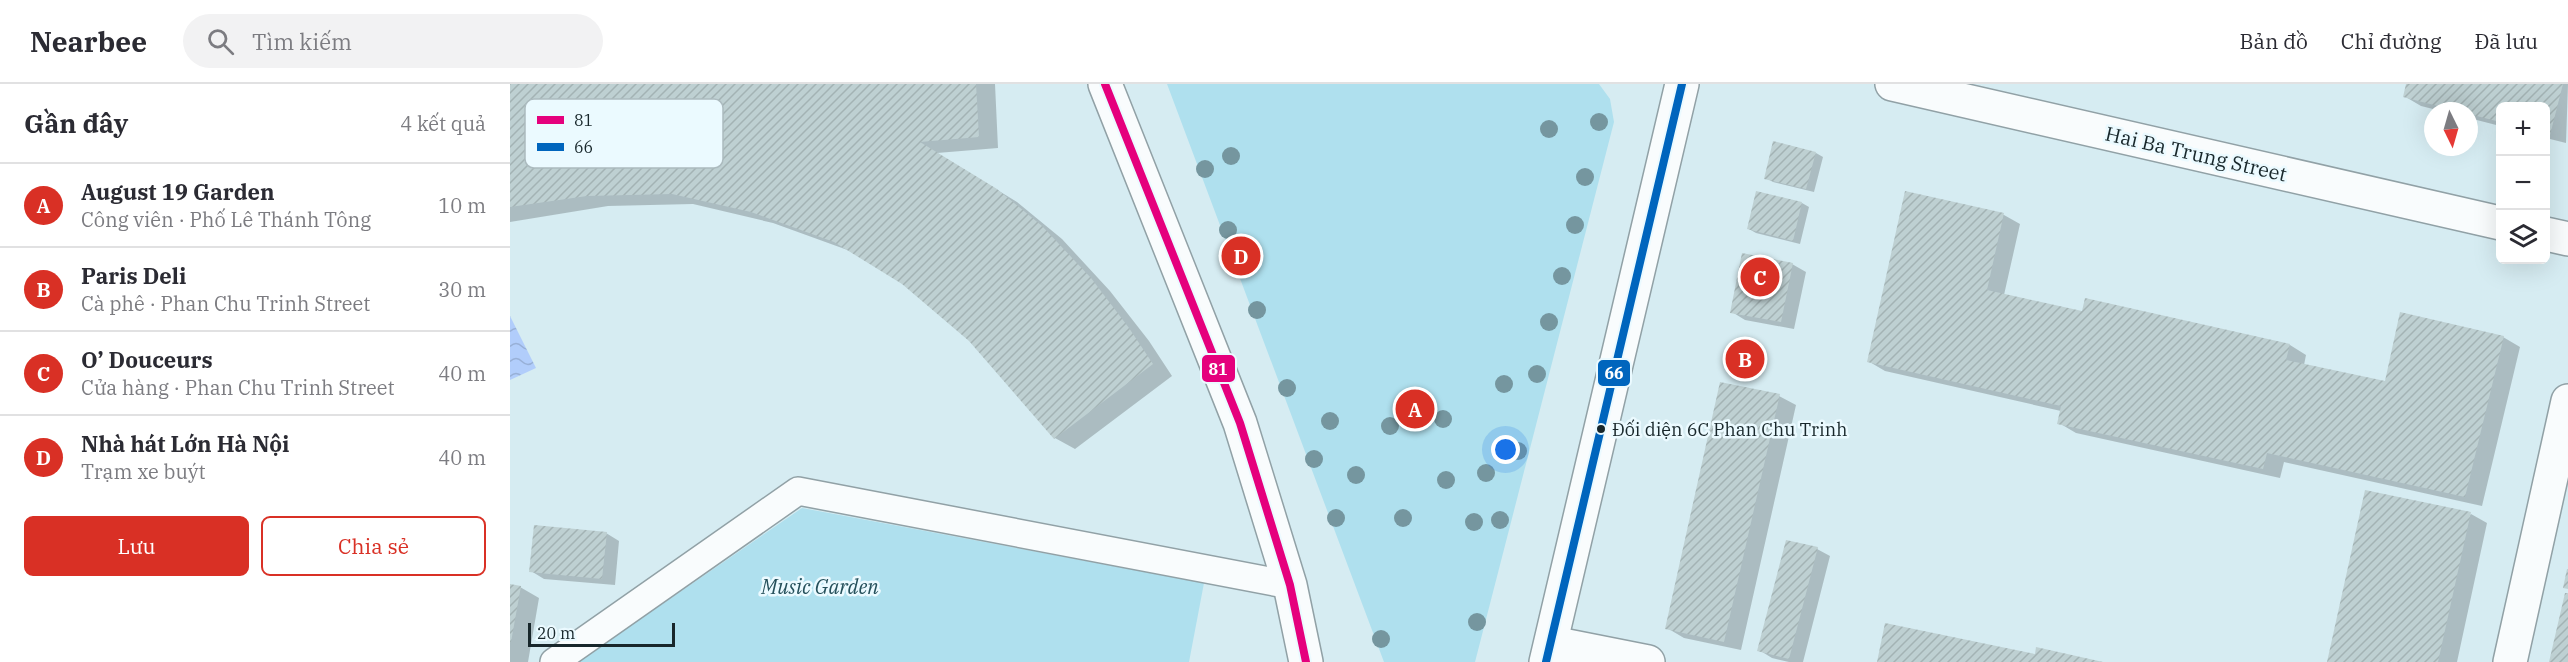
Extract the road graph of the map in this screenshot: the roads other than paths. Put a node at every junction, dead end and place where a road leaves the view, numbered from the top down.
1 (1105, 84) edge
2 (1682, 84) edge
3 (1892, 84) edge
4 (2496, 222) edge
5 (2550, 235) edge
6 (2568, 239) edge
7 (2568, 401) edge
8 (2560, 475) edge
9 (1290, 585) junction
10 (1549, 652) edge
11 (554, 662) edge
12 (1306, 662) edge
13 (1648, 662) edge
14 (2510, 662) edge

1 - 9 main road
2 - 10 main road
3 - 4 main road, Hai Ba Trung Street
5 - 6 main road
7 - 8 main road
8 - 14 main road
9 - 11 lane
9 - 12 main road
10 - 13 main road

